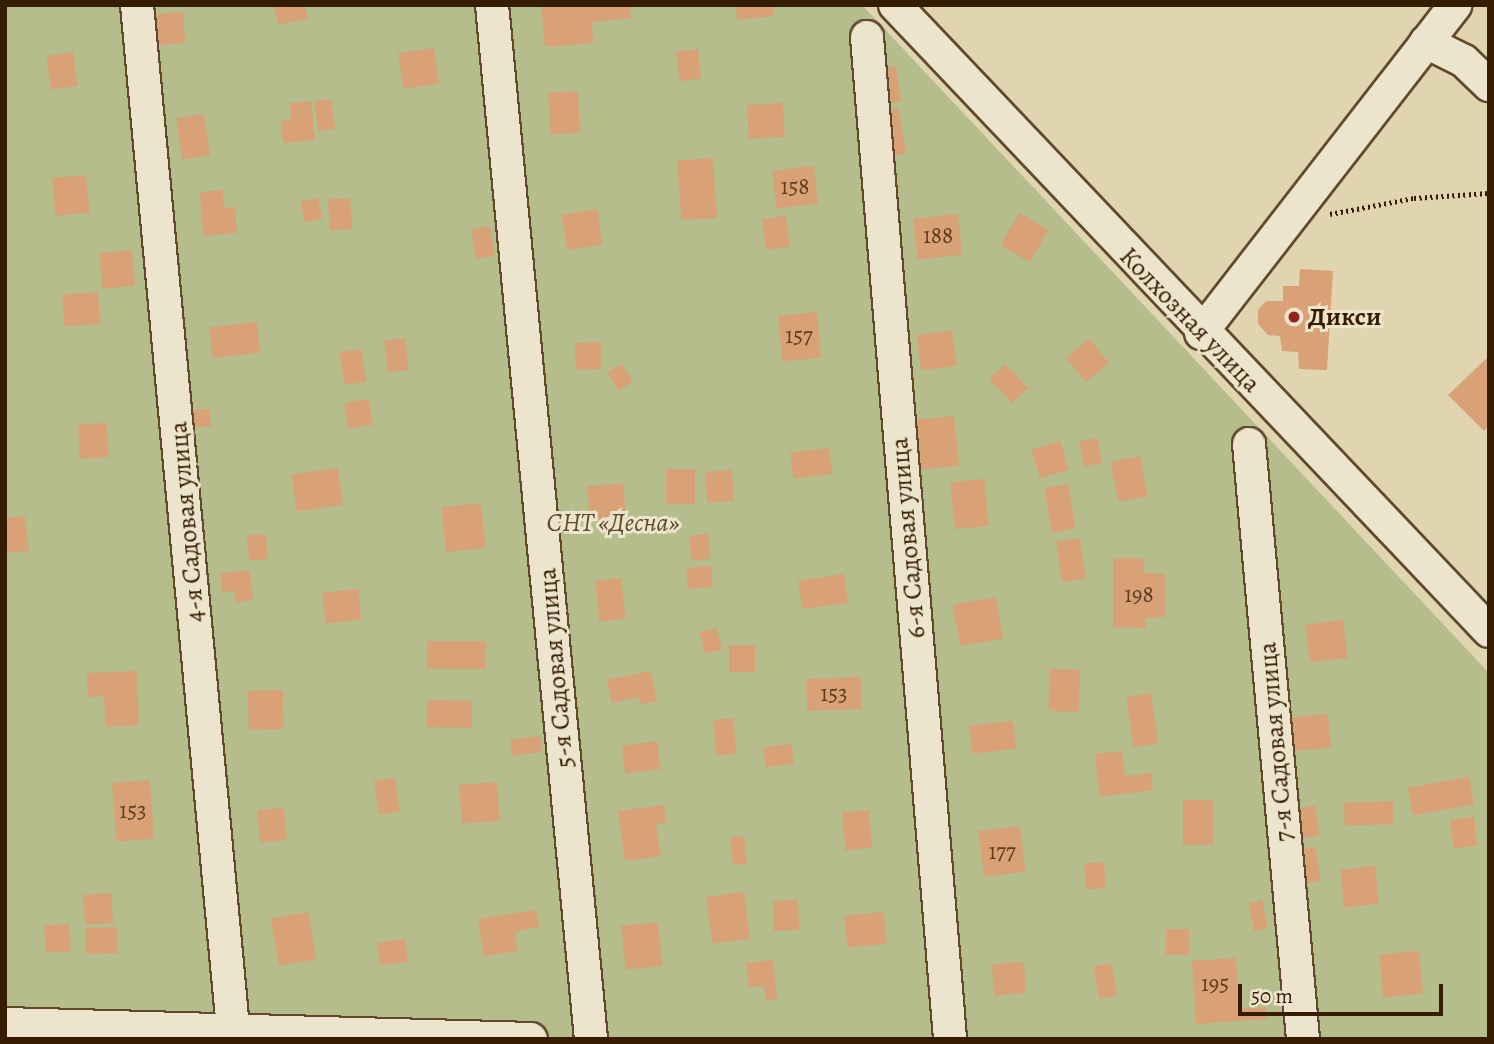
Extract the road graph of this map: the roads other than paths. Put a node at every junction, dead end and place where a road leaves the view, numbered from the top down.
1 (137, 5) edge
2 (492, 5) edge
3 (895, 5) edge
4 (1455, 5) edge
5 (867, 37) dead end
6 (1426, 42) junction
7 (1489, 85) edge
8 (1201, 333) junction
9 (1249, 444) dead end
10 (1489, 631) edge
11 (5, 1024) edge
12 (234, 1035) edge
13 (531, 1039) edge
14 (591, 1039) edge
15 (950, 1039) edge
16 (1303, 1039) edge

1 - 12 street, 4-я Садовая улица
2 - 14 street, 5-я Садовая улица
3 - 8 street, Колхозная улица
4 - 6 street
5 - 15 street, 6-я Садовая улица
6 - 7 street
6 - 8 street
8 - 10 street, Колхозная улица
9 - 16 street, 7-я Садовая улица
11 - 12 street
12 - 13 street

